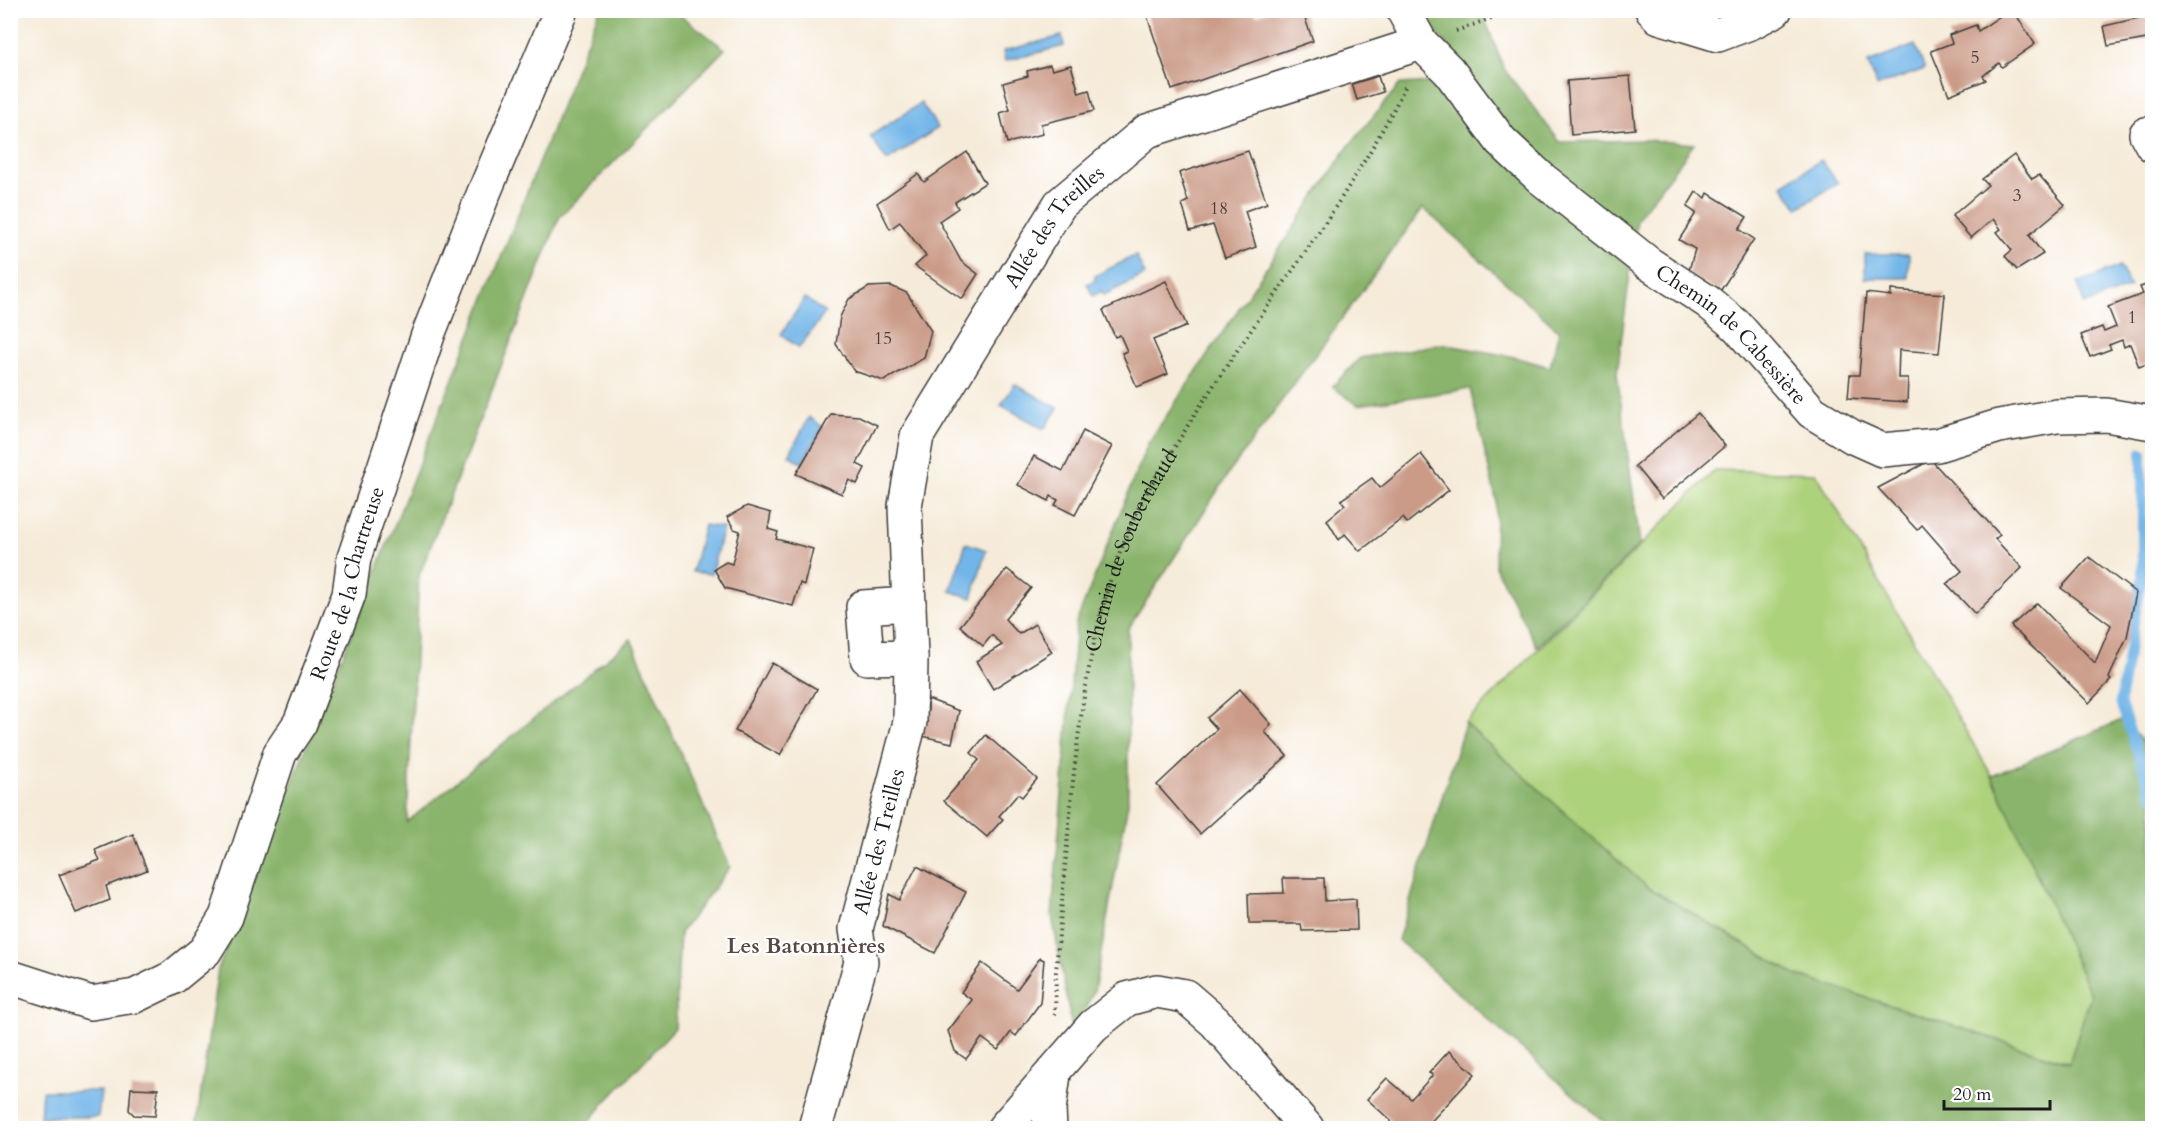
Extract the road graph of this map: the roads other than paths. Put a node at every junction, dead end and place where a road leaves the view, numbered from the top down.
1 (561, 10) edge
2 (1403, 10) edge
3 (1652, 10) edge
4 (1775, 10) edge
5 (1421, 43) junction
6 (2152, 423) edge
7 (909, 604) junction
8 (910, 657) junction
9 (10, 977) edge
10 (1054, 1074) junction
11 (815, 1128) edge
12 (1004, 1128) edge
13 (1050, 1128) edge
14 (1307, 1128) edge

1 - 9 street, Route de la Chartreuse
2 - 5 street, Chemin de Cabessière
3 - 4 street
5 - 6 street, Chemin de Cabessière
5 - 7 street, Allée des Treilles
7 - 8 street, Allée des Treilles
7 - 8 street
8 - 11 street, Allée des Treilles
10 - 12 street
10 - 13 street
10 - 14 street

